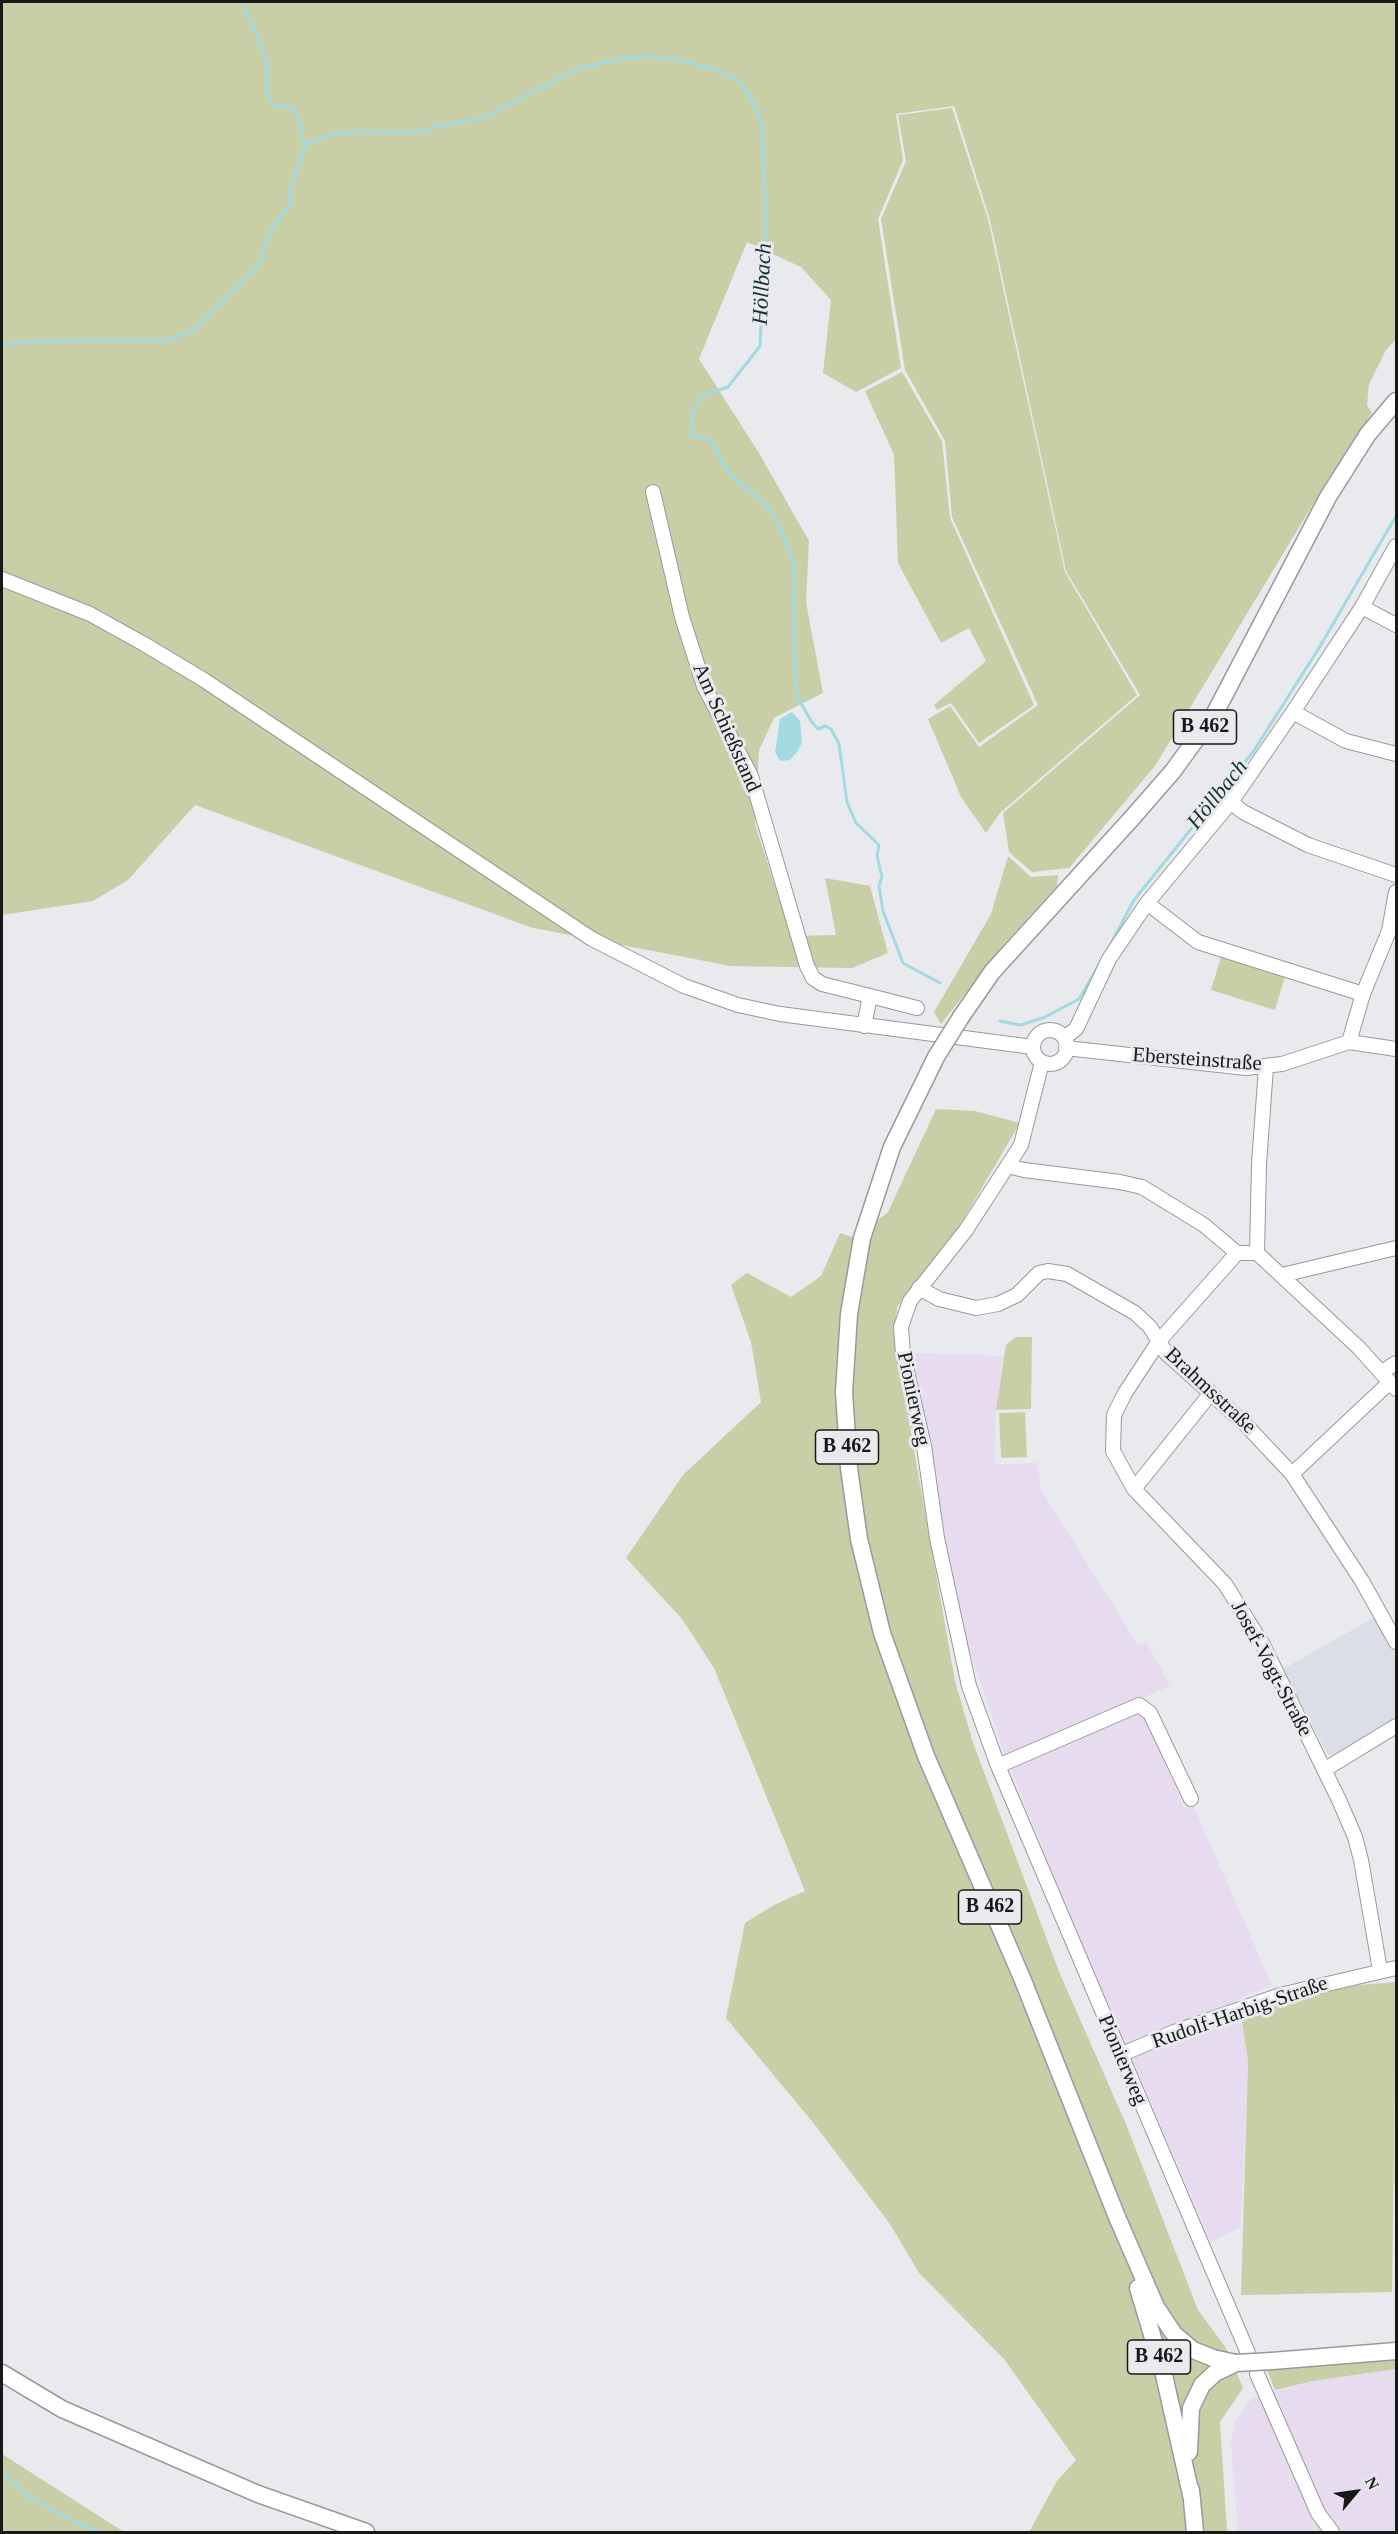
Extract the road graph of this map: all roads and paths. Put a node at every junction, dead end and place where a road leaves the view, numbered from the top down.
1 (1396, 401) edge
2 (653, 492) dead end
3 (1396, 546) edge
4 (2, 579) edge
5 (1367, 609) junction
6 (1396, 625) edge
7 (1293, 712) junction
8 (1396, 754) edge
9 (1231, 802) junction
10 (1396, 875) edge
11 (1396, 892) edge
12 (1147, 903) junction
13 (1363, 994) junction
14 (870, 996) junction
15 (917, 1008) dead end
16 (864, 1026) junction
17 (1349, 1042) junction
18 (1065, 1043) junction
19 (1033, 1047) junction
20 (1396, 1049) edge
21 (1042, 1062) junction
22 (1266, 1067) junction
23 (1008, 1166) junction
24 (1396, 1248) edge
25 (1237, 1252) junction
26 (1257, 1253) junction
27 (1282, 1275) junction
28 (919, 1288) junction
29 (1159, 1341) junction
30 (1396, 1363) edge
31 (1389, 1381) edge
32 (1211, 1393) junction
33 (1292, 1474) junction
34 (1134, 1489) junction
35 (1396, 1642) edge
36 (1396, 1726) edge
37 (998, 1766) junction
38 (1324, 1770) junction
39 (1191, 1799) dead end
40 (1396, 1968) edge
41 (1380, 1970) junction
42 (1120, 2055) junction
43 (1117, 2217) junction
44 (1396, 2351) edge
45 (1242, 2358) junction
46 (2, 2373) edge
47 (1257, 2374) dead end
48 (1192, 2499) junction
49 (366, 2532) edge
50 (1195, 2532) edge
51 (1332, 2532) edge

1 - 43 main road, B 462, bridge
2 - 14 street, Am Schießstand
3 - 5 street
4 - 16 street
5 - 6 street
5 - 7 street
7 - 8 street
7 - 9 street
9 - 10 street
9 - 12 street
11 - 13 street
12 - 13 street
12 - 18 street
13 - 17 street
14 - 15 street, Am Schießstand
14 - 16 street
16 - 19 street
17 - 20 street, Ebersteinstraße
17 - 22 street, Ebersteinstraße
18 - 19 street, Ebersteinstraße
18 - 21 street
18 - 22 street, Ebersteinstraße
19 - 21 street
21 - 23 street, Pionierweg
22 - 26 street
23 - 25 street
23 - 28 street, Pionierweg
24 - 27 street
25 - 26 street
25 - 29 street, Josef-Vogt-Straße
26 - 27 street
27 - 31 street
28 - 29 street, Brahmsstraße
28 - 37 street, Pionierweg
29 - 32 street, Brahmsstraße
29 - 34 street, Josef-Vogt-Straße
30 - 31 street
31 - 33 street
32 - 33 street, Brahmsstraße
32 - 34 street
33 - 35 street, Brahmsstraße
34 - 38 street, Josef-Vogt-Straße
36 - 38 street
37 - 39 street
37 - 42 street, Pionierweg
38 - 41 street, Josef-Vogt-Straße
40 - 41 street, Rudolf-Harbig-Straße
41 - 42 street, Rudolf-Harbig-Straße
42 - 45 street, Pionierweg
43 - 45 main road
43 - 48 main road, B 462
44 - 45 main road, bridge
45 - 48 main road
46 - 49 main road
47 - 51 street
48 - 50 main road, B 462

